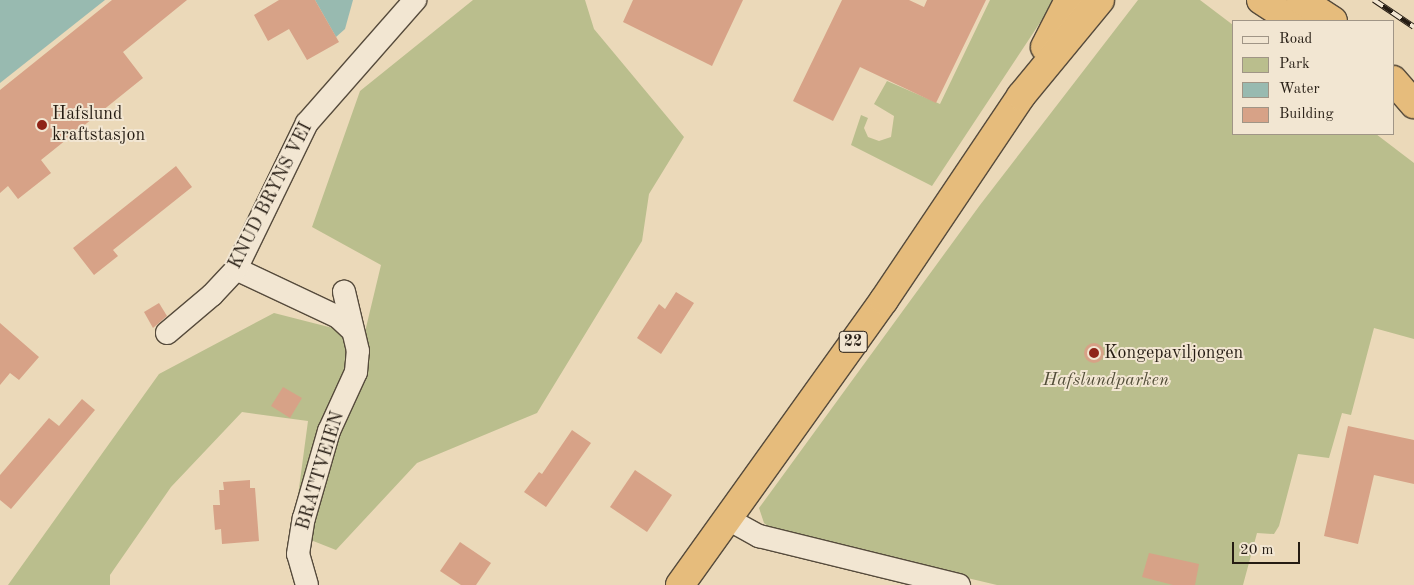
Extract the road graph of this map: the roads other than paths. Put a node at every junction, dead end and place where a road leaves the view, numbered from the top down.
1 (415, 0) edge
2 (1069, 0) edge
3 (1100, 0) edge
4 (1261, 0) edge
5 (1301, 0) edge
6 (1291, 20) edge
7 (1331, 20) edge
8 (1021, 96) junction
9 (236, 269) junction
10 (344, 292) dead end
11 (352, 329) junction
12 (167, 333) dead end
13 (726, 518) junction
14 (307, 585) edge
15 (680, 585) edge
16 (959, 585) edge

1 - 9 street, KNUD BRYNS VEI
2 - 8 highway, 22
3 - 8 highway, 22
4 - 6 highway
5 - 7 highway
8 - 13 highway, 22
9 - 11 street
9 - 12 street, KNUD BRYNS VEI
10 - 11 street, BRATTVEIEN
11 - 14 street, BRATTVEIEN
13 - 15 highway, 22
13 - 16 street

